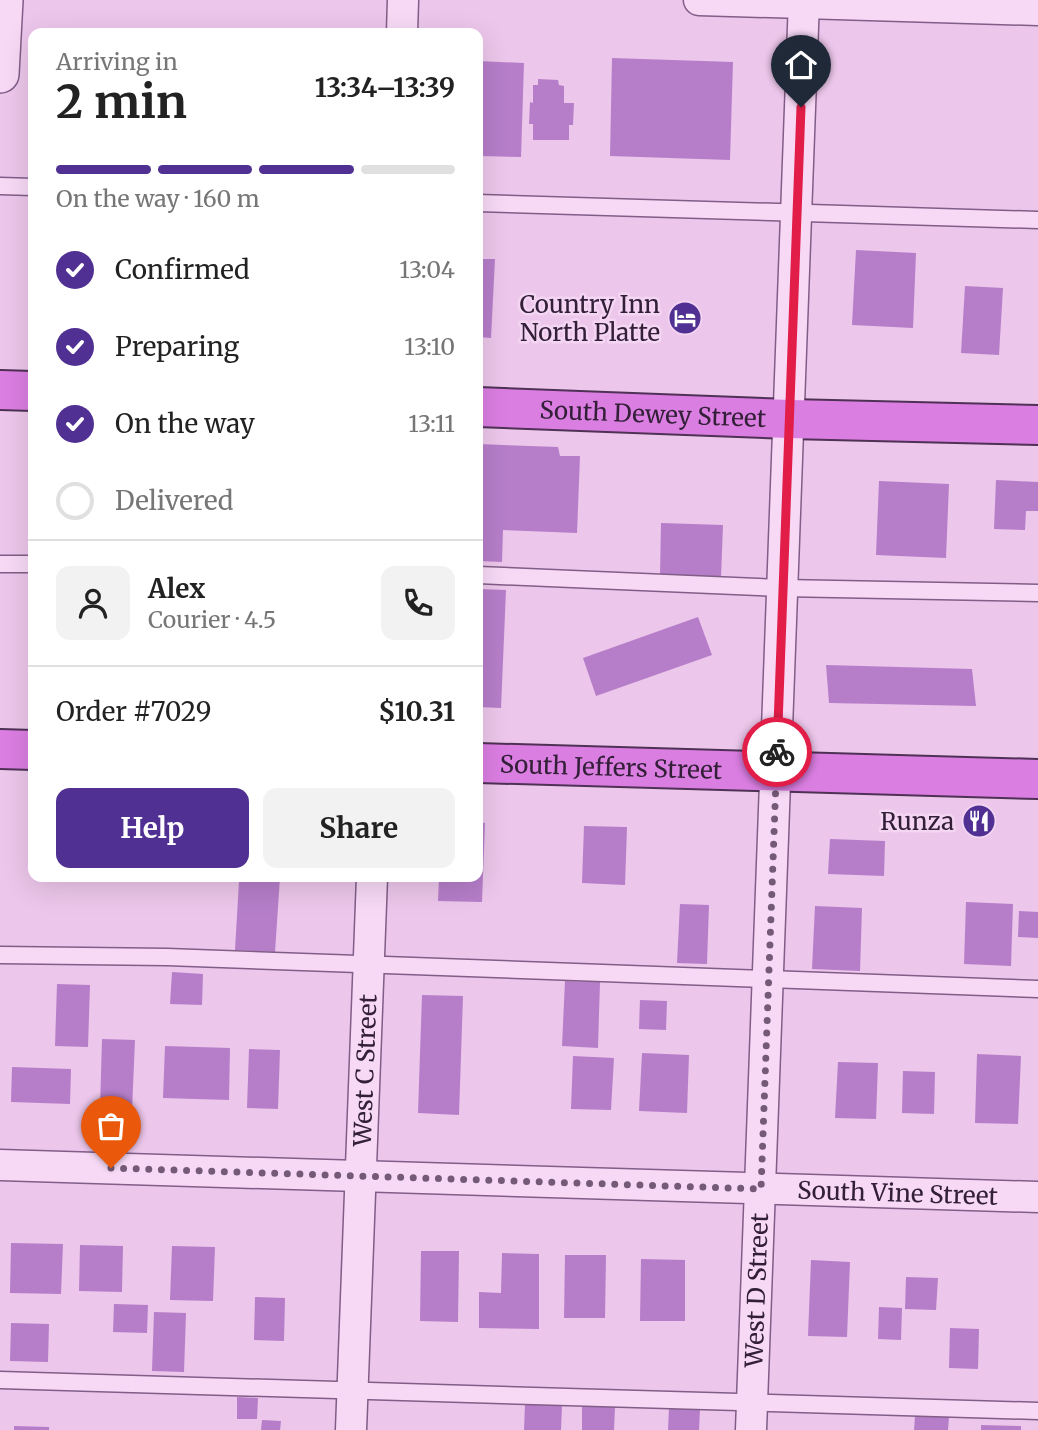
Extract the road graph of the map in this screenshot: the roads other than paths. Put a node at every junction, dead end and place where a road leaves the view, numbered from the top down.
1 (4, 0) edge
2 (404, 0) edge
3 (699, 0) edge
4 (804, 1) edge
5 (1038, 10) edge
6 (402, 28) edge
7 (0, 74) edge
8 (0, 186) edge
9 (28, 187) edge
10 (483, 203) edge
11 (797, 213) junction
12 (1038, 220) edge
13 (0, 390) edge
14 (28, 391) edge
15 (483, 407) edge
16 (790, 419) junction
17 (1038, 425) edge
18 (0, 564) edge
19 (28, 564) edge
20 (483, 575) edge
21 (782, 588) junction
22 (1038, 593) edge
23 (0, 749) edge
24 (28, 750) edge
25 (483, 763) edge
26 (777, 771) junction
27 (1038, 779) edge
28 (372, 882) edge
29 (0, 956) edge
30 (369, 965) junction
31 (769, 979) junction
32 (1038, 989) edge
33 (0, 1164) edge
34 (361, 1177) junction
35 (761, 1189) junction
36 (1038, 1197) edge
37 (0, 1380) edge
38 (353, 1392) junction
39 (1038, 1411) edge
40 (751, 1416) edge
41 (351, 1430) edge

1 - 7 street
2 - 6 street
3 - 4 street
4 - 5 street
4 - 11 street, West D Street
8 - 9 lane
10 - 11 lane
11 - 12 lane
11 - 16 street, West D Street
13 - 14 highway
15 - 16 highway, South Dewey Street
16 - 17 highway, South Dewey Street
16 - 21 street, West D Street
18 - 19 lane
20 - 21 lane
21 - 22 lane
21 - 26 street, West D Street
23 - 24 highway
25 - 26 highway, South Jeffers Street
26 - 27 highway, South Jeffers Street
26 - 31 street, West D Street
28 - 30 street, West C Street
29 - 30 lane
30 - 31 lane
30 - 34 street, West C Street
31 - 32 lane
31 - 35 street, West D Street
33 - 34 street, South Vine Street
34 - 35 street, South Vine Street
34 - 38 street, West C Street
35 - 36 street, South Vine Street
35 - 40 street, West D Street
37 - 38 lane
38 - 40 lane
38 - 41 street, West C Street
39 - 40 lane

